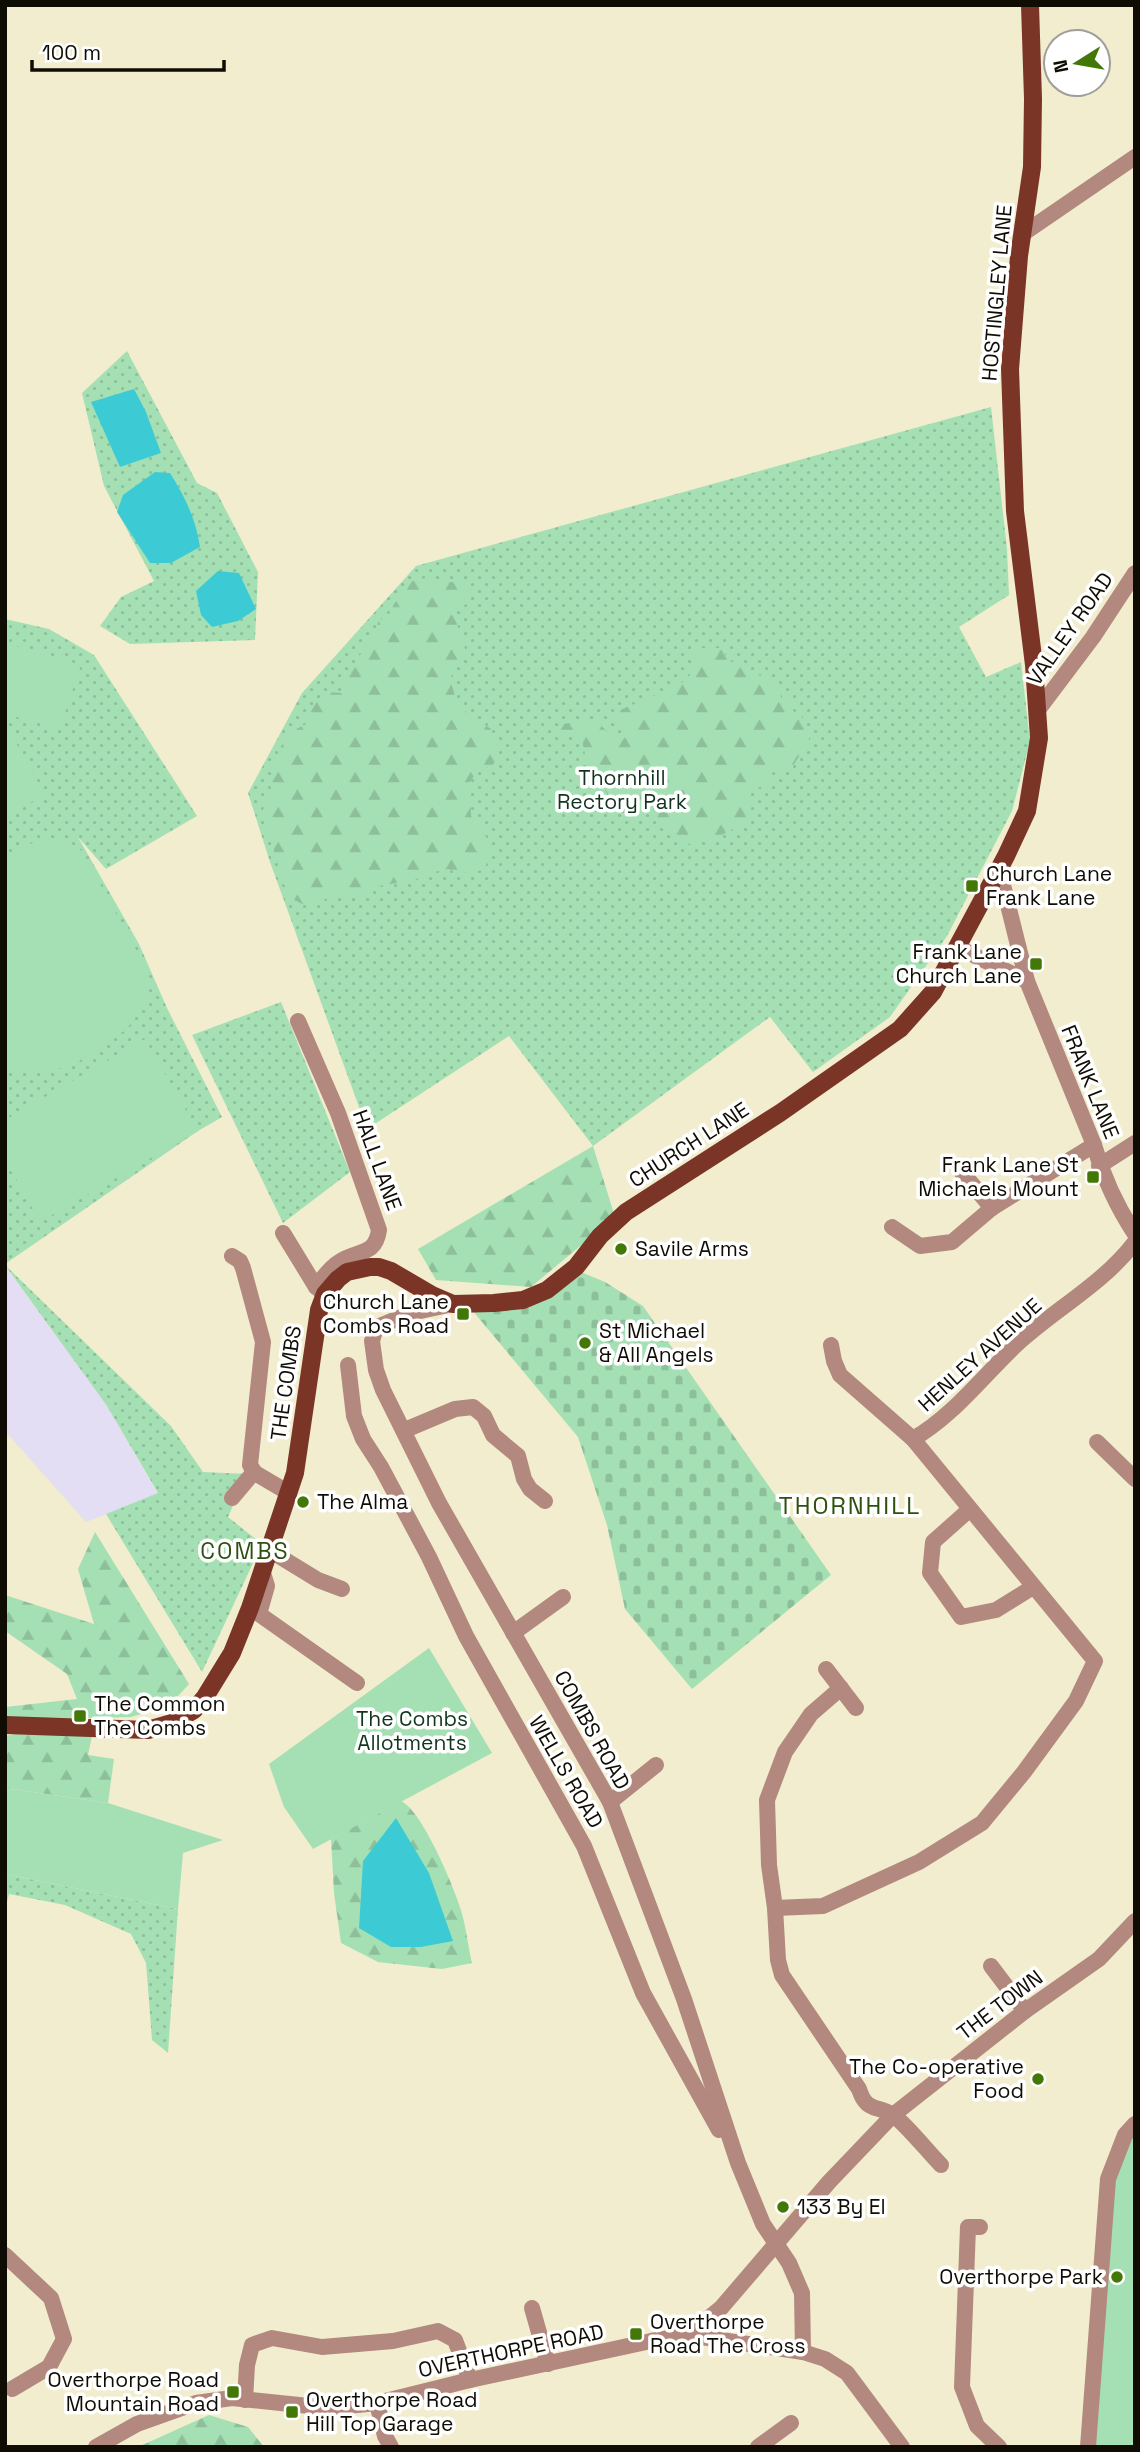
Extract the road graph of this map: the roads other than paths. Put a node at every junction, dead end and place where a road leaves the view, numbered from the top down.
1 (1030, 5) edge
2 (1135, 158) edge
3 (1024, 233) junction
4 (1135, 573) edge
5 (1128, 599) edge
6 (1038, 710) junction
7 (1003, 862) junction
8 (957, 947) junction
9 (1027, 981) junction
10 (299, 1021) dead end
11 (1135, 1143) edge
12 (1094, 1145) junction
13 (1100, 1166) junction
14 (961, 1171) dead end
15 (992, 1208) junction
16 (892, 1227) dead end
17 (283, 1233) dead end
18 (1135, 1234) edge
19 (1135, 1242) edge
20 (232, 1256) dead end
21 (320, 1291) junction
22 (453, 1304) junction
23 (831, 1345) dead end
24 (348, 1365) dead end
25 (405, 1430) junction
26 (913, 1439) junction
27 (1097, 1442) dead end
28 (254, 1472) junction
29 (1135, 1479) edge
30 (289, 1493) junction
31 (232, 1498) dead end
32 (545, 1501) dead end
33 (969, 1510) junction
34 (269, 1550) junction
35 (262, 1570) junction
36 (1032, 1587) junction
37 (342, 1589) dead end
38 (564, 1597) dead end
39 (513, 1633) junction
40 (826, 1669) dead end
41 (357, 1683) dead end
42 (841, 1688) junction
43 (856, 1708) dead end
44 (5, 1725) edge
45 (656, 1765) dead end
46 (610, 1802) junction
47 (775, 1908) junction
48 (1135, 1921) edge
49 (991, 1966) dead end
50 (1025, 2011) junction
51 (892, 2115) junction
52 (1135, 2124) edge
53 (738, 2163) junction
54 (941, 2165) dead end
55 (980, 2227) dead end
56 (775, 2243) junction
57 (5, 2255) edge
58 (532, 2308) dead end
59 (688, 2335) junction
60 (803, 2352) junction
61 (548, 2364) junction
62 (470, 2380) junction
63 (12, 2389) dead end
64 (245, 2400) junction
65 (377, 2403) junction
66 (791, 2423) dead end
67 (96, 2447) edge
68 (391, 2447) edge
69 (758, 2447) edge
70 (902, 2447) edge
71 (999, 2447) edge
72 (1088, 2447) edge

1 - 3 main road, HOSTINGLEY LANE
2 - 3 street
3 - 6 main road, HOSTINGLEY LANE
4 - 5 street, VALLEY ROAD
5 - 6 street, VALLEY ROAD
6 - 7 main road, HOSTINGLEY LANE
7 - 8 main road, CHURCH LANE
7 - 9 street, FRANK LANE
8 - 9 street
8 - 22 main road, CHURCH LANE
9 - 12 street, FRANK LANE
10 - 21 street, HALL LANE
11 - 13 street
12 - 13 street, FRANK LANE
12 - 15 street
13 - 18 street, FRANK LANE
14 - 15 street
15 - 16 street
17 - 21 street
19 - 26 street, HENLEY AVENUE
20 - 28 street
21 - 22 main road, CHURCH LANE
21 - 30 main road, THE COMBS
22 - 25 street, COMBS ROAD
23 - 26 street, HENLEY AVENUE
24 - 53 street, WELLS ROAD
25 - 32 street
25 - 39 street, COMBS ROAD
26 - 33 street, HENLEY AVENUE
27 - 29 street
28 - 30 street
28 - 31 street
30 - 34 main road, THE COMBS
33 - 36 street, HENLEY AVENUE
33 - 36 street
34 - 35 main road, THE COMBS
34 - 37 street
35 - 41 street
35 - 44 main road, THE COMBS
36 - 47 street, HENLEY AVENUE
38 - 39 street
39 - 46 street, COMBS ROAD
40 - 42 street
42 - 43 street
42 - 47 street
45 - 46 street
46 - 53 street, COMBS ROAD
47 - 51 street
48 - 50 street, THE TOWN
49 - 50 street
50 - 51 street, THE TOWN
51 - 54 street
51 - 56 street, THE TOWN
52 - 72 street
53 - 56 street, COMBS ROAD
55 - 71 street
56 - 59 street, THE TOWN
56 - 60 street, COMBS ROAD
57 - 63 street
58 - 61 street
59 - 60 street, OVERTHORPE ROAD
59 - 61 street, OVERTHORPE ROAD
60 - 70 street, OVERTHORPE ROAD
61 - 62 street, OVERTHORPE ROAD
62 - 64 street
62 - 65 street, OVERTHORPE ROAD
64 - 65 street, OVERTHORPE ROAD
64 - 67 street, OVERTHORPE ROAD
65 - 68 street
66 - 69 street

